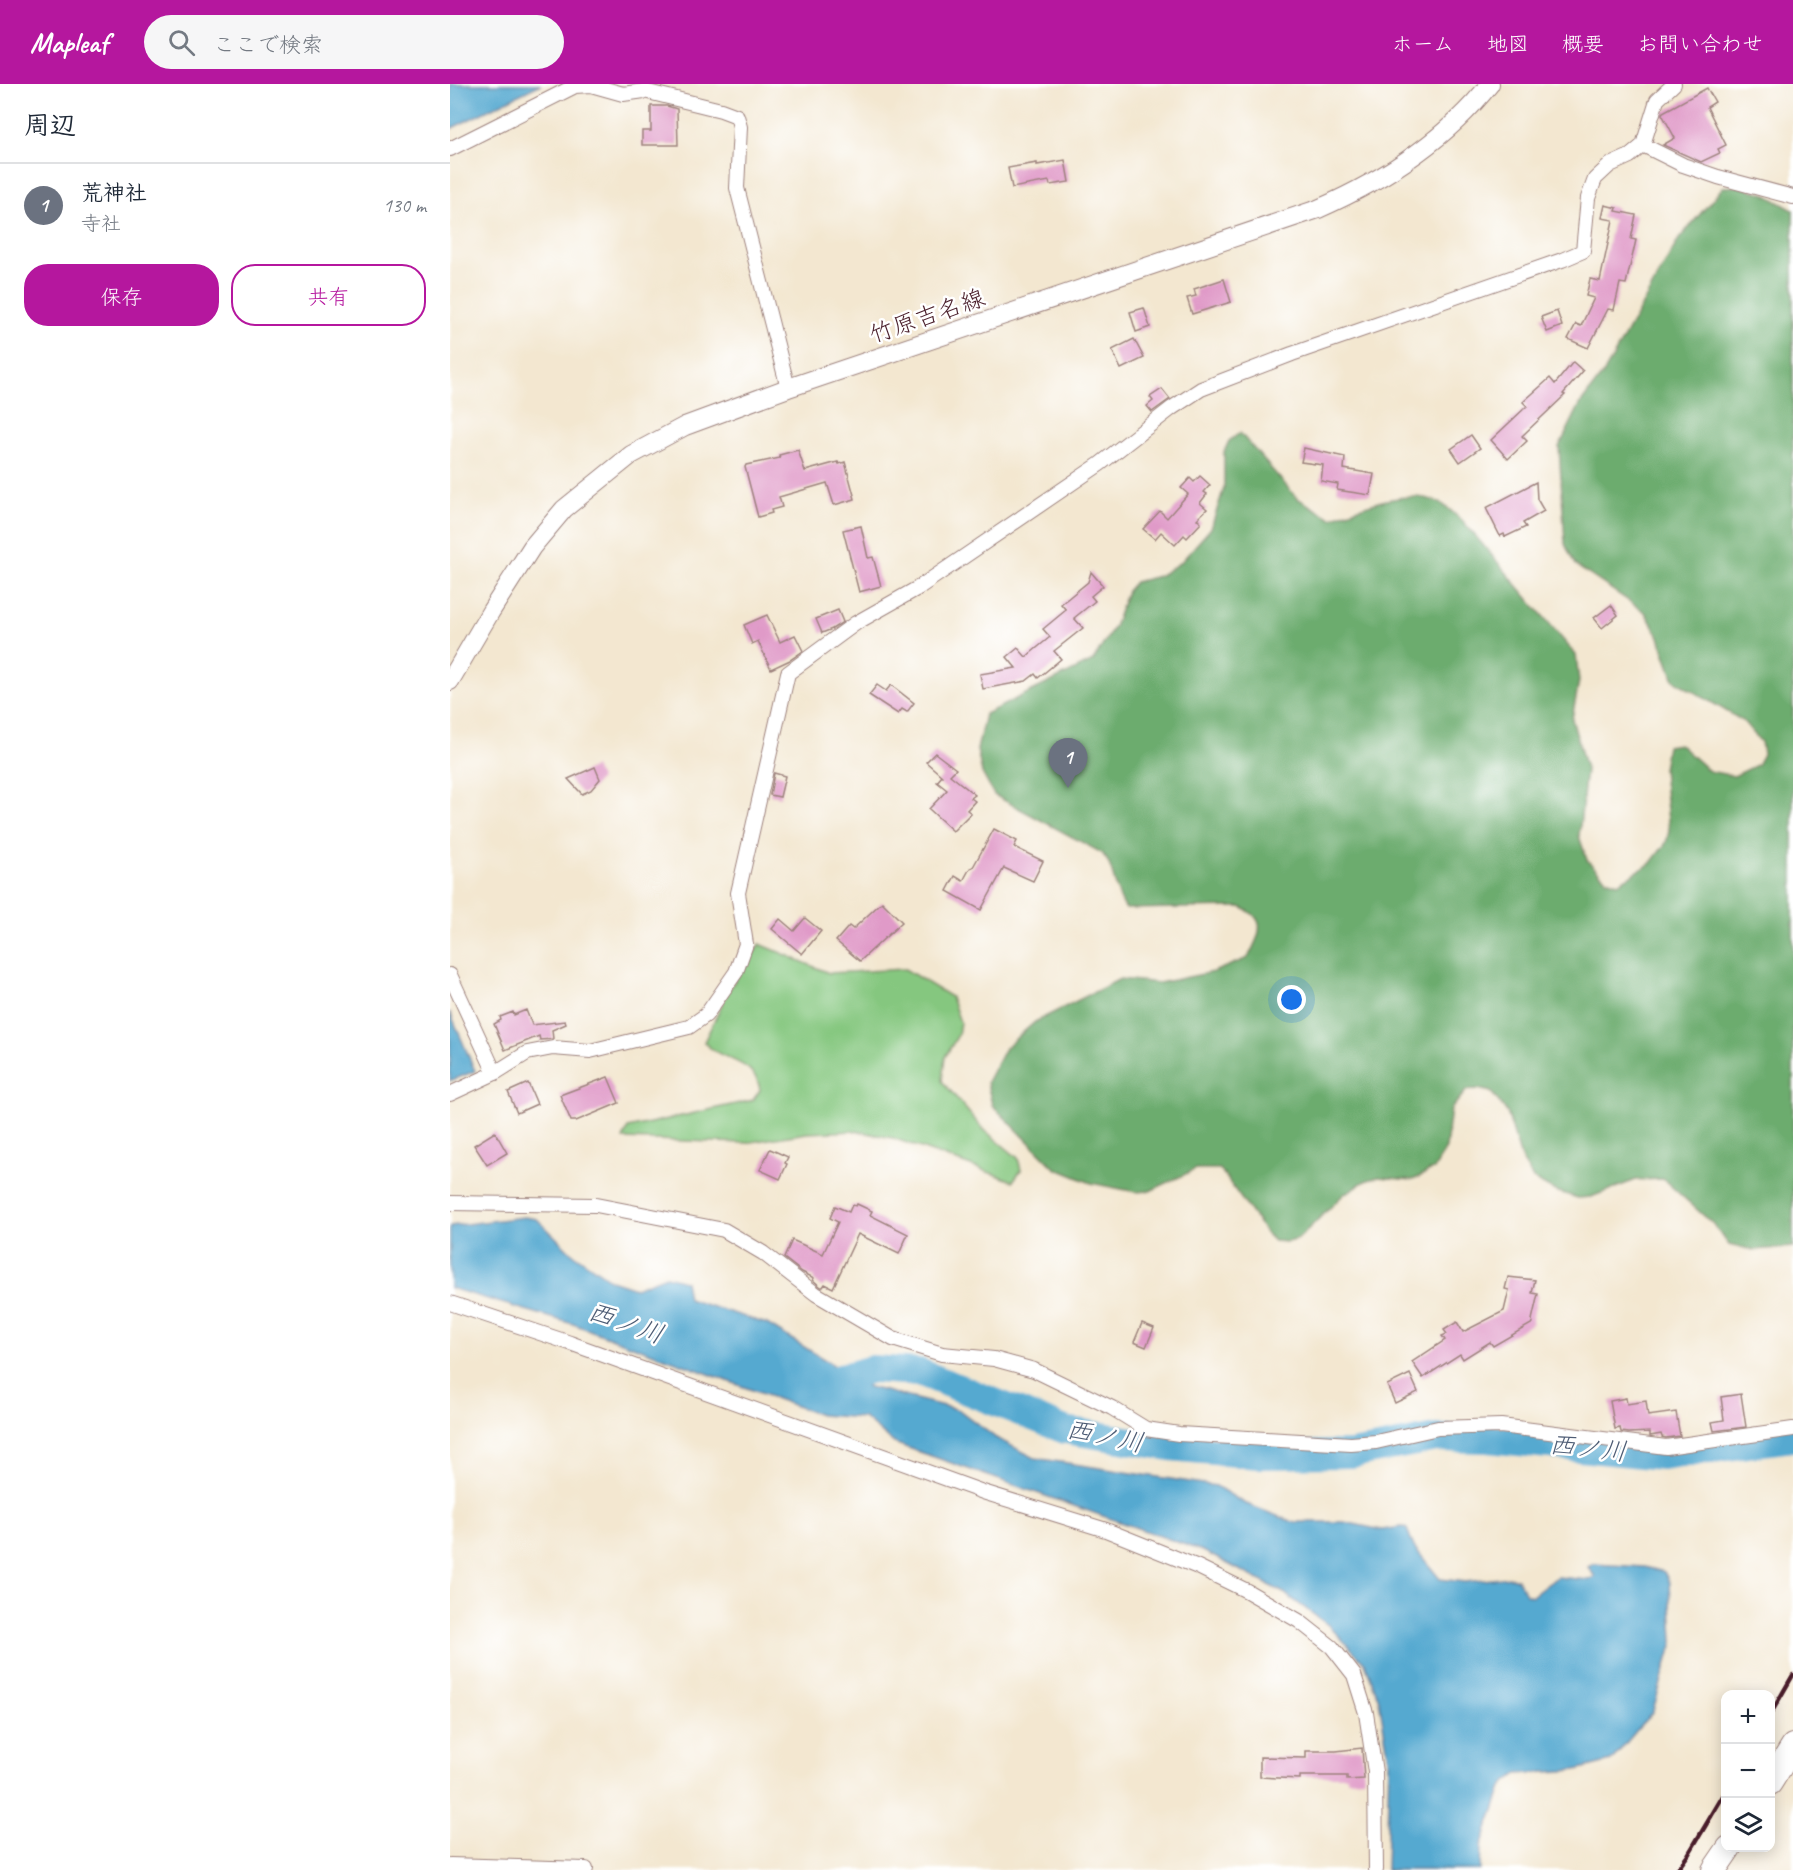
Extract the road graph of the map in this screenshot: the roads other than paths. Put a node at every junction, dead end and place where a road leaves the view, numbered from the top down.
1 (1490, 84) edge
2 (1674, 84) edge
3 (1643, 145) junction
4 (450, 149) edge
5 (1793, 197) edge
6 (788, 388) junction
7 (450, 681) edge
8 (450, 975) edge
9 (495, 1073) junction
10 (450, 1094) edge
11 (450, 1203) edge
12 (450, 1303) edge
13 (1793, 1429) edge
14 (1793, 1746) edge
15 (1775, 1775) edge
16 (1726, 1852) edge
17 (450, 1865) edge
18 (586, 1869) edge
19 (1376, 1870) edge
20 (1714, 1870) edge

1 - 6 main road, 竹原吉名線
2 - 3 street
3 - 5 street
3 - 9 street
4 - 6 street
6 - 7 main road, 竹原吉名線
8 - 9 street
9 - 10 street
11 - 13 street
12 - 19 street
14 - 15 highway
16 - 20 highway
17 - 18 street

